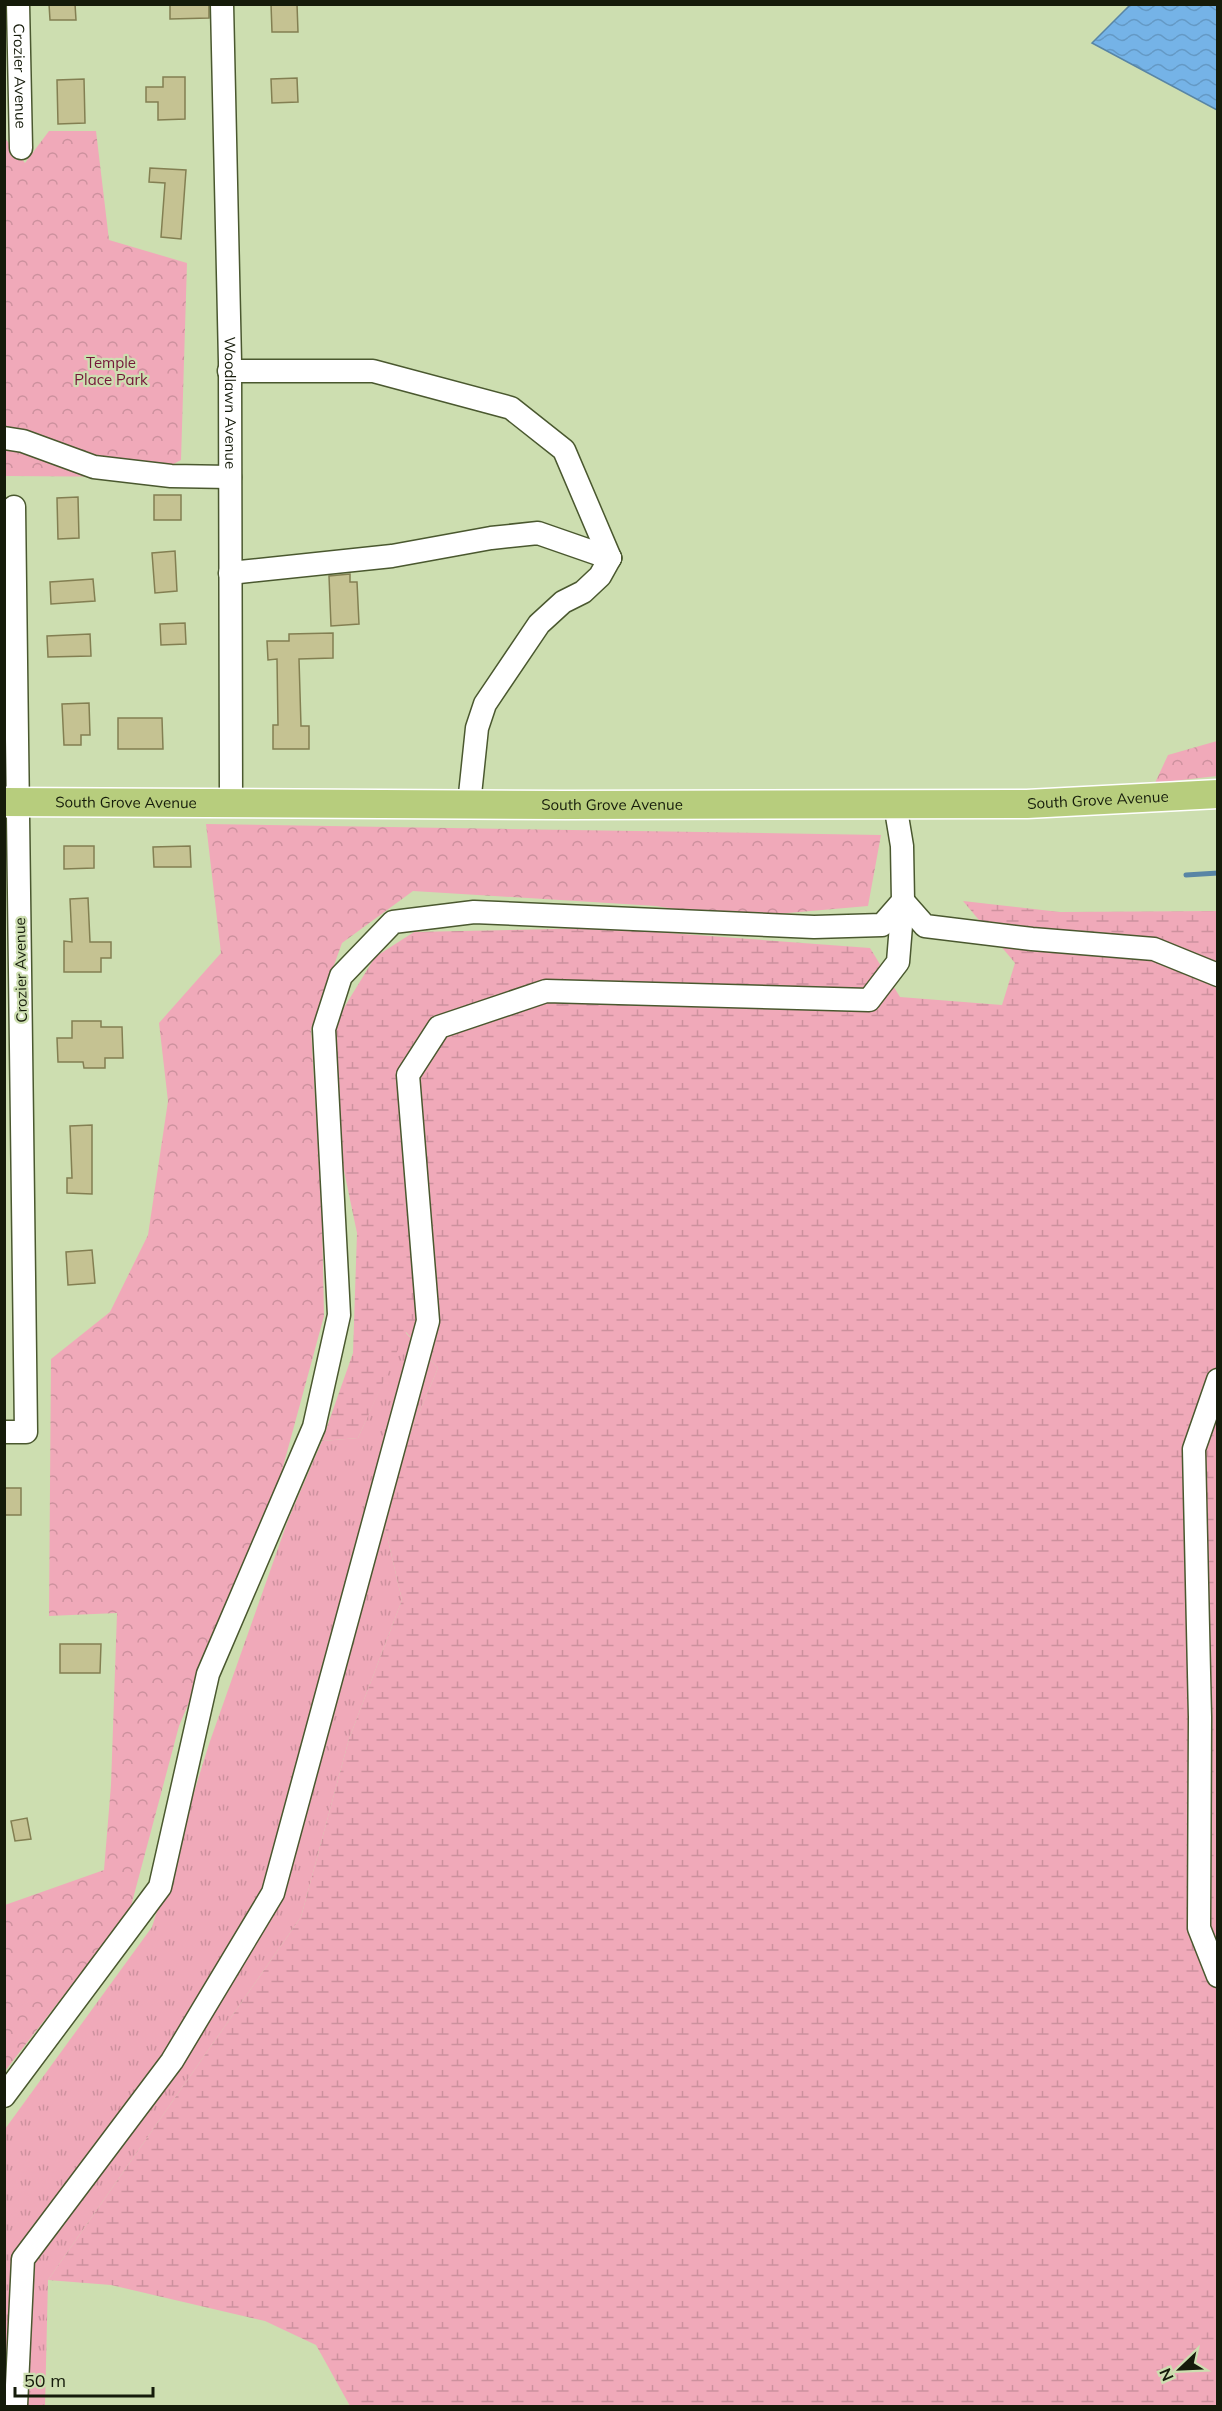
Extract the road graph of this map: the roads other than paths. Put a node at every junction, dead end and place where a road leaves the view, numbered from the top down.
1 (18, 4) edge
2 (222, 4) edge
3 (21, 148) dead end
4 (230, 371) junction
5 (4, 438) edge
6 (230, 477) junction
7 (14, 507) dead end
8 (610, 558) junction
9 (230, 573) junction
10 (1218, 794) edge
11 (12, 802) edge
12 (231, 802) junction
13 (470, 804) junction
14 (896, 804) junction
15 (903, 901) junction
16 (1218, 975) edge
17 (1218, 1380) edge
18 (15, 1432) edge
19 (1218, 1976) edge
20 (4, 2096) edge
21 (15, 2406) edge

1 - 3 street, Crozier Avenue
2 - 4 street, Woodlawn Avenue
4 - 6 street, Woodlawn Avenue
4 - 8 street
5 - 6 street
6 - 9 street, Woodlawn Avenue
7 - 11 street, Crozier Avenue
8 - 9 street
8 - 13 street
9 - 12 street, Woodlawn Avenue
10 - 14 main road, South Grove Avenue
11 - 12 main road, South Grove Avenue
11 - 18 street, Crozier Avenue
12 - 13 main road, South Grove Avenue
13 - 14 main road, South Grove Avenue
14 - 15 street
15 - 16 street
15 - 20 street
15 - 21 street
17 - 19 street

